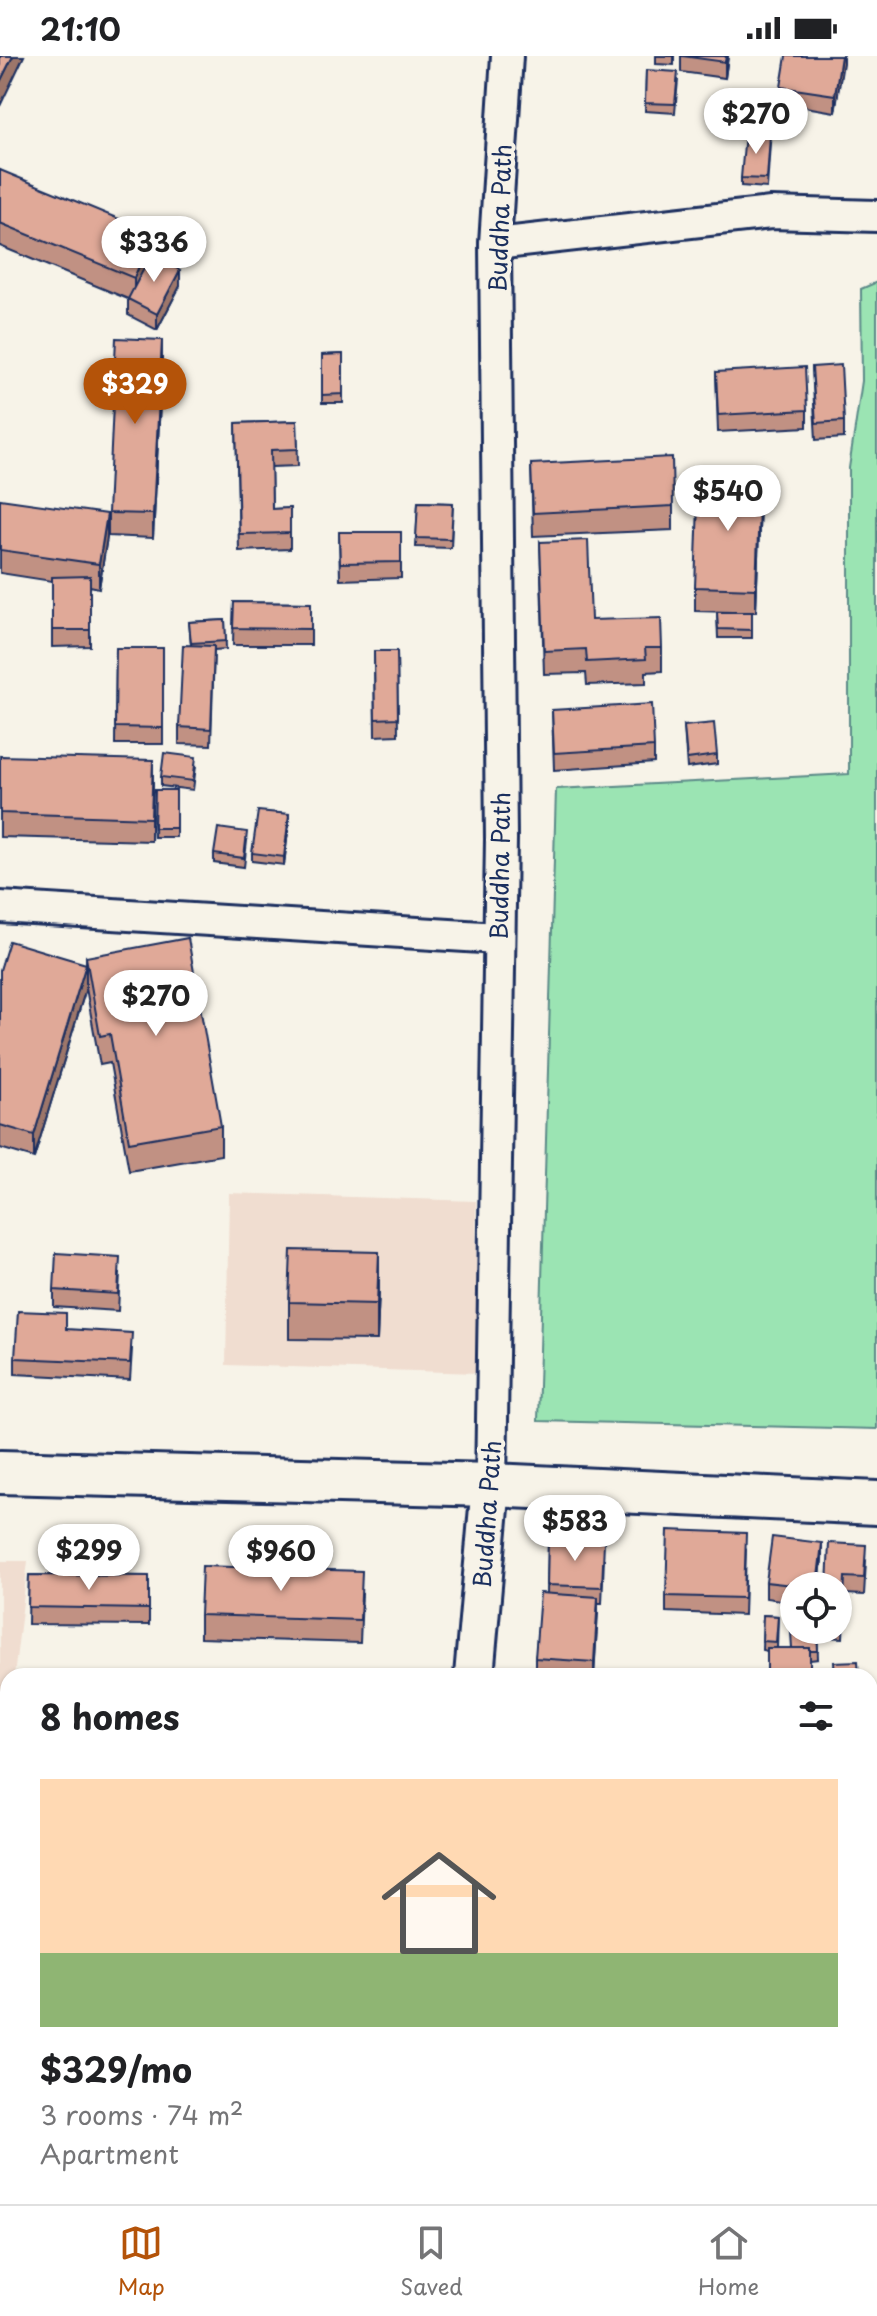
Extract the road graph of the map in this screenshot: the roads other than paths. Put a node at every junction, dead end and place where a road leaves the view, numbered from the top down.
1 (507, 56) edge
2 (877, 216) edge
3 (495, 244) junction
4 (0, 907) edge
5 (498, 938) junction
6 (0, 1472) edge
7 (491, 1485) junction
8 (877, 1503) edge
9 (475, 1668) edge

1 - 3 street, Buddha Path
2 - 3 street
3 - 5 street, Buddha Path
4 - 5 street
5 - 7 street, Buddha Path
6 - 7 main road
7 - 8 main road
7 - 9 street, Buddha Path

